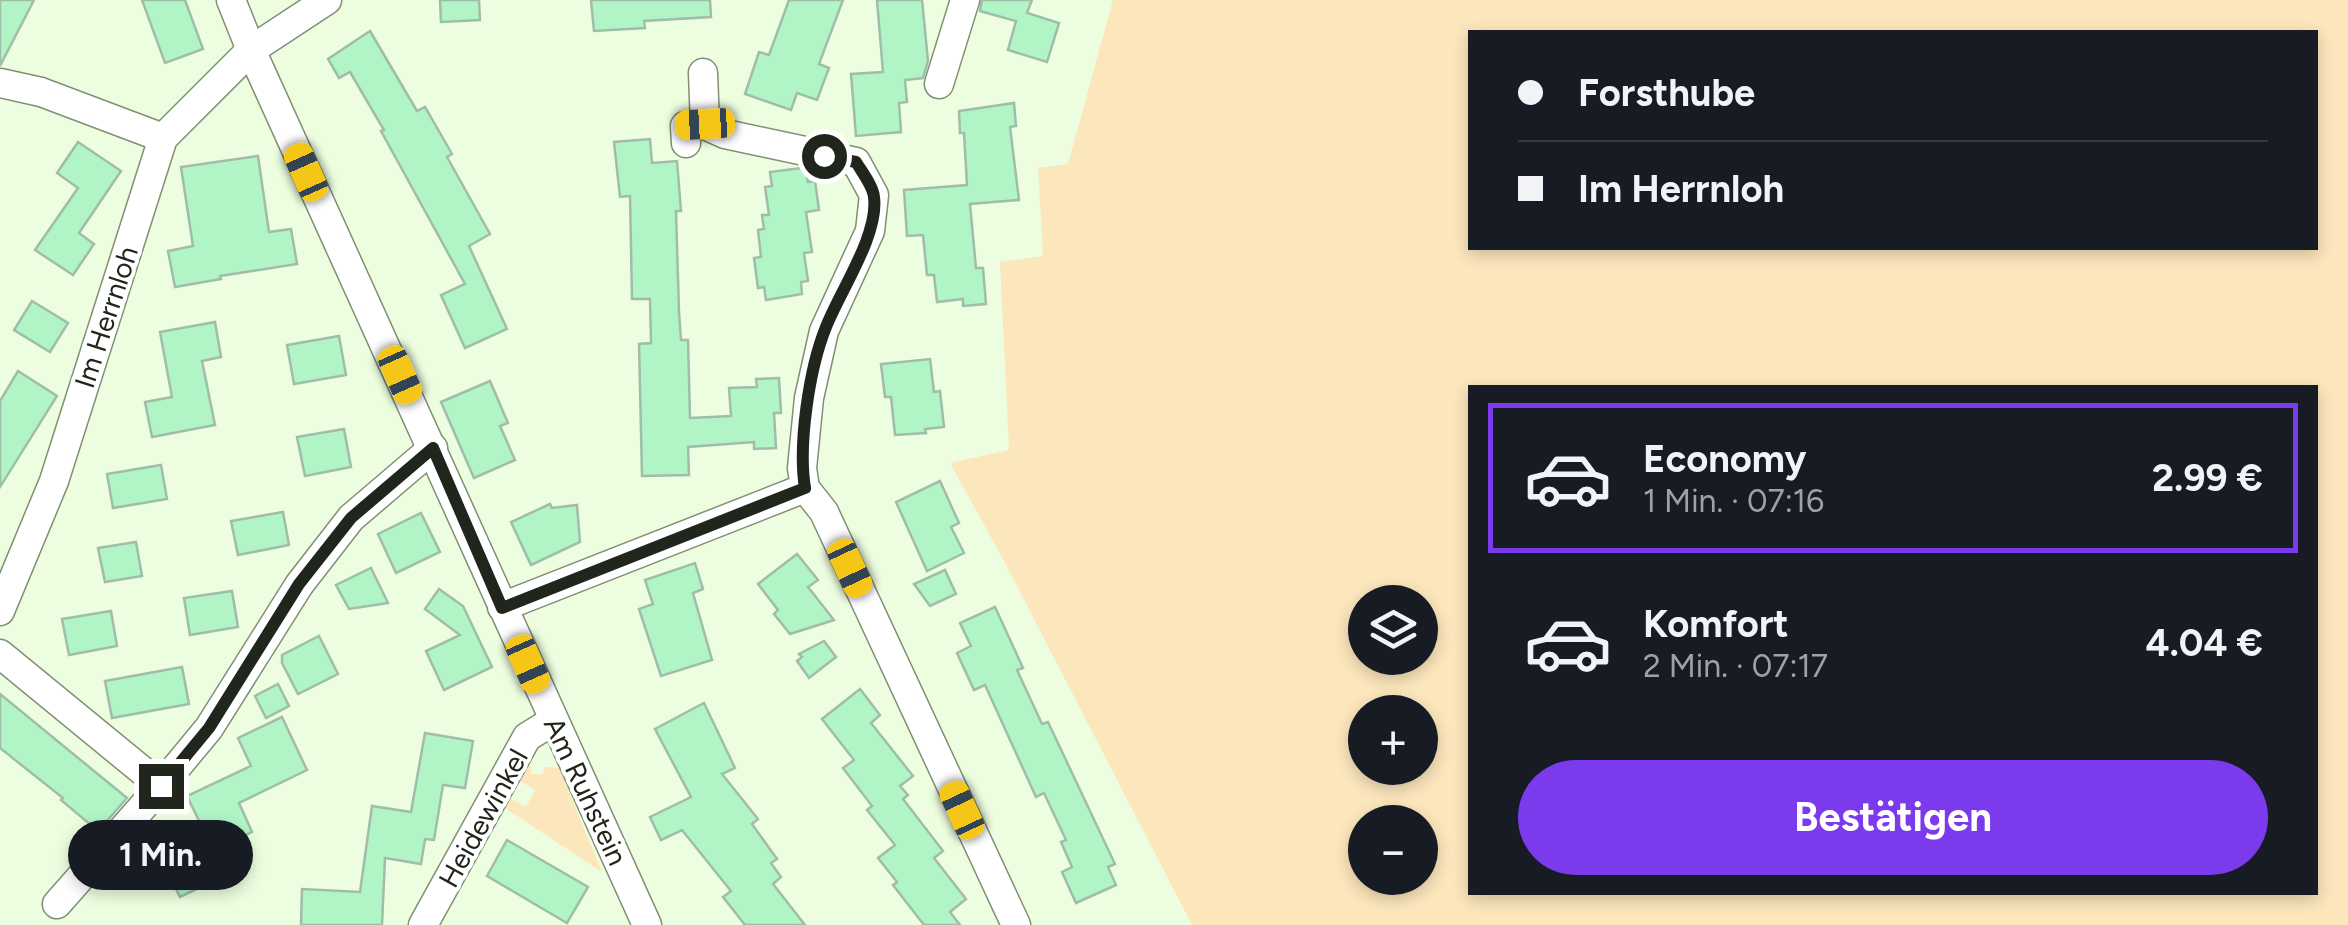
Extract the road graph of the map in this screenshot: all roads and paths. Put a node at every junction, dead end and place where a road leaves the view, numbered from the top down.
1 (232, 0) edge
2 (326, 0) edge
3 (966, 0) edge
4 (251, 50) junction
5 (703, 73) dead end
6 (0, 83) edge
7 (939, 84) dead end
8 (163, 138) junction
9 (433, 448) junction
10 (805, 488) junction
11 (502, 608) junction
12 (0, 612) edge
13 (0, 654) edge
14 (553, 722) junction
15 (161, 786) junction
16 (57, 904) dead end
17 (644, 923) edge
18 (423, 925) edge
19 (1016, 925) edge

1 - 4 street, Am Ruhstein
2 - 4 street, Im Herrnloh
3 - 7 street
4 - 8 street, Im Herrnloh
4 - 9 street, Am Ruhstein
5 - 10 street
6 - 8 street
8 - 12 street, Im Herrnloh
9 - 11 street, Am Ruhstein
9 - 15 street
10 - 11 street
10 - 19 street
11 - 14 street, Am Ruhstein
13 - 15 street
14 - 17 street, Am Ruhstein
14 - 18 street, Heidewinkel
15 - 16 street

